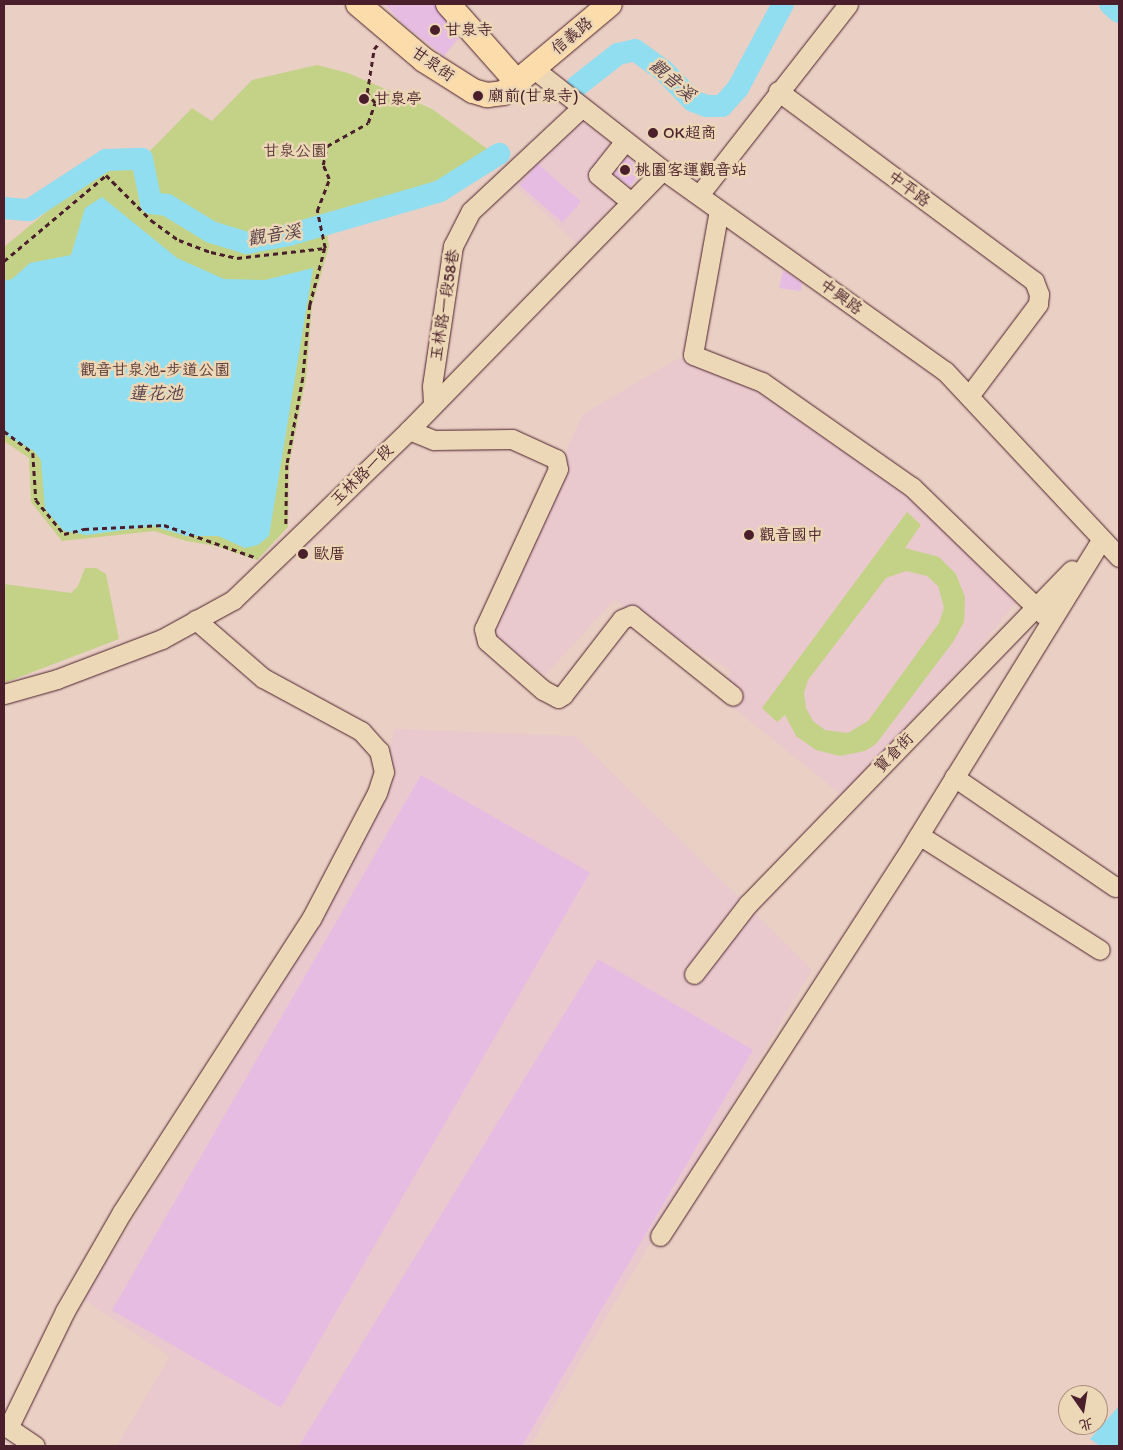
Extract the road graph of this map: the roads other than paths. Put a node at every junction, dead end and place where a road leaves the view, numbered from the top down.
1 (358, 4) edge
2 (448, 4) edge
3 (610, 4) edge
4 (848, 4) edge
5 (525, 76) junction
6 (778, 91) junction
7 (581, 108) junction
8 (625, 141) junction
9 (663, 170) junction
10 (699, 195) junction
11 (631, 202) junction
12 (719, 210) junction
13 (969, 396) junction
14 (433, 404) junction
15 (409, 430) junction
16 (1102, 539) junction
17 (1119, 557) edge
18 (1042, 614) junction
19 (196, 620) junction
20 (4, 694) edge
21 (733, 696) dead end
22 (954, 777) junction
23 (919, 835) junction
24 (1115, 887) dead end
25 (1100, 950) dead end
26 (694, 974) dead end
27 (660, 1236) dead end
28 (6, 1426) edge
29 (35, 1446) edge

1 - 5 main road, 甘泉街
2 - 5 main road
3 - 5 main road, 信義路
4 - 6 street
5 - 7 street, 中興路
6 - 10 street
6 - 13 street, 中平路
7 - 8 street, 中興路
7 - 14 street, 玉林路一段58巷
8 - 9 street, 中興路
8 - 11 street
9 - 10 street, 中興路
9 - 11 street, 玉林路一段
10 - 12 street, 中興路
11 - 14 street, 玉林路一段
12 - 13 street, 中興路
12 - 18 street
13 - 16 street, 中興路
14 - 15 street, 玉林路一段
15 - 19 street, 玉林路一段
15 - 21 street
16 - 17 street, 中興路
16 - 18 street, 寶倉街
18 - 22 street
18 - 26 street, 寶倉街
19 - 20 street, 玉林路一段
19 - 28 street
22 - 23 street
22 - 24 street
23 - 25 street
23 - 27 street
28 - 29 street

